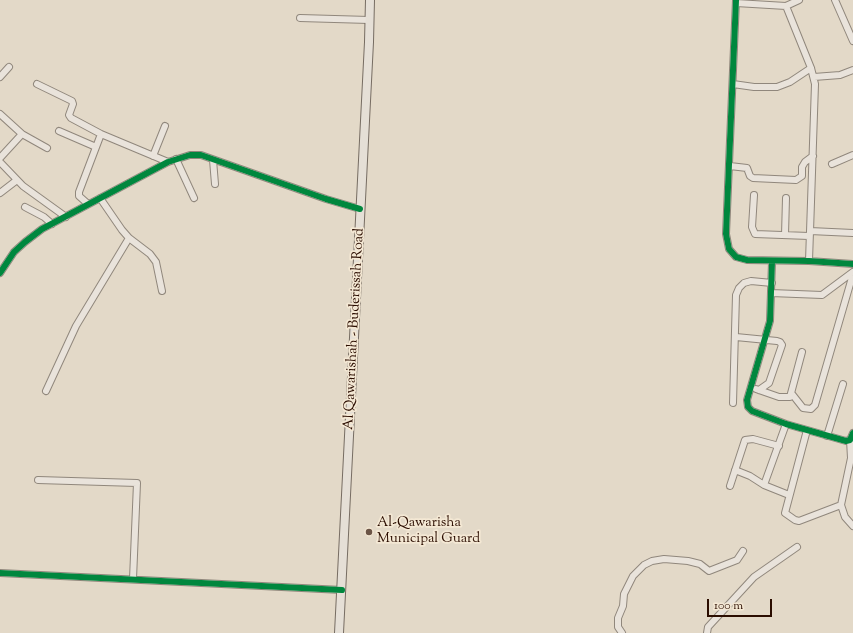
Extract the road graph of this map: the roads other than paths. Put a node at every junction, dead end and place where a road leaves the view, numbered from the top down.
1 (370, 0) edge
2 (799, 0) edge
3 (835, 0) edge
4 (736, 2) edge
5 (786, 6) junction
6 (300, 18) dead end
7 (369, 20) junction
8 (853, 41) edge
9 (9, 67) dead end
10 (811, 68) junction
11 (853, 70) edge
12 (0, 77) edge
13 (814, 77) junction
14 (37, 84) dead end
15 (733, 84) junction
16 (0, 114) edge
17 (165, 126) dead end
18 (60, 131) dead end
19 (22, 134) junction
20 (101, 134) junction
21 (96, 147) junction
22 (47, 148) dead end
23 (853, 154) edge
24 (153, 156) junction
25 (813, 156) junction
26 (0, 158) edge
27 (176, 159) junction
28 (213, 160) junction
29 (0, 162) edge
30 (168, 162) junction
31 (832, 164) dead end
32 (730, 166) junction
33 (17, 180) junction
34 (215, 184) dead end
35 (0, 193) edge
36 (754, 195) dead end
37 (100, 198) junction
38 (194, 198) dead end
39 (786, 198) dead end
40 (88, 204) junction
41 (25, 207) dead end
42 (360, 209) junction
43 (66, 217) junction
44 (52, 224) junction
45 (853, 233) edge
46 (809, 234) junction
47 (785, 235) junction
48 (129, 238) junction
49 (809, 261) junction
50 (772, 262) junction
51 (853, 264) edge
52 (0, 273) edge
53 (853, 273) edge
54 (772, 283) junction
55 (162, 291) dead end
56 (771, 293) junction
57 (736, 336) junction
58 (764, 340) junction
59 (802, 352) dead end
60 (843, 384) dead end
61 (751, 388) junction
62 (759, 390) junction
63 (46, 392) dead end
64 (792, 394) junction
65 (733, 403) dead end
66 (786, 424) junction
67 (807, 430) junction
68 (853, 433) edge
69 (827, 436) junction
70 (850, 440) junction
71 (779, 446) junction
72 (852, 463) edge
73 (735, 470) junction
74 (38, 480) dead end
75 (764, 485) junction
76 (730, 486) dead end
77 (789, 495) junction
78 (841, 505) junction
79 (853, 526) edge
80 (797, 547) dead end
81 (743, 551) dead end
82 (0, 573) edge
83 (132, 579) junction
84 (342, 590) junction
85 (339, 633) edge
86 (622, 633) edge
87 (707, 633) edge

1 - 7 main road, Al Qawarishah - Buderissah Road
2 - 5 street
3 - 8 street
4 - 5 street
4 - 15 street
5 - 10 street
6 - 7 street
7 - 42 main road, Al Qawarishah - Buderissah Road
9 - 12 street
10 - 13 street
10 - 15 street
11 - 13 street
13 - 25 street
14 - 20 street
15 - 32 street
16 - 19 street
17 - 24 street
18 - 21 street
19 - 22 street
19 - 26 street
20 - 21 street
20 - 24 street
21 - 40 street
23 - 31 street
24 - 30 street
25 - 32 street
25 - 46 street
27 - 28 street
27 - 30 street
27 - 38 street
28 - 34 street
28 - 42 street
29 - 33 street
30 - 37 street
32 - 50 street
33 - 35 street
33 - 43 street
36 - 47 street
37 - 40 street
37 - 48 street
39 - 47 street
40 - 43 street
41 - 44 street
42 - 84 main road, Al Qawarishah - Buderissah Road
43 - 44 street
44 - 52 street
45 - 46 street
46 - 47 street
46 - 49 street
48 - 55 street
48 - 63 street
49 - 50 street
49 - 51 street
50 - 54 street
53 - 56 street
53 - 64 street
54 - 56 street
54 - 57 street
56 - 58 street
57 - 58 street
57 - 65 street
58 - 61 street
58 - 62 street
59 - 64 street
60 - 69 street
61 - 62 street
61 - 66 street
62 - 64 street
66 - 67 street
66 - 71 street
67 - 69 street
67 - 77 street
68 - 70 street
69 - 70 street
70 - 72 street
71 - 73 street
71 - 75 street
72 - 78 street
73 - 75 street
73 - 76 street
74 - 83 street
75 - 77 street
77 - 78 street
78 - 79 street
80 - 87 street
81 - 86 street
82 - 83 street
83 - 84 street
84 - 85 main road, Al Qawarishah - Buderissah Road

